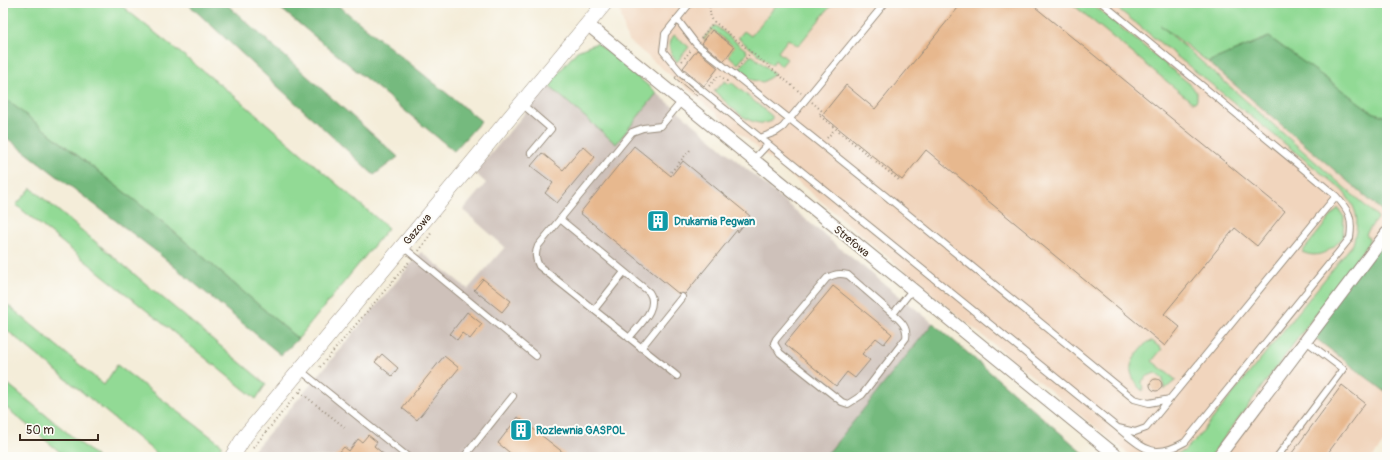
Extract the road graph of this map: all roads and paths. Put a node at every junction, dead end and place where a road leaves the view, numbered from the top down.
1 (605, 3) edge
2 (690, 3) edge
3 (884, 3) edge
4 (1102, 3) edge
5 (678, 19) junction
6 (714, 22) dead end
7 (587, 24) junction
8 (696, 44) junction
9 (677, 67) junction
10 (681, 102) junction
11 (520, 103) junction
12 (790, 119) junction
13 (760, 138) junction
14 (768, 144) junction
15 (690, 150) dead end
16 (531, 153) dead end
17 (753, 160) junction
18 (671, 172) dead end
19 (1336, 196) junction
20 (560, 219) junction
21 (1387, 233) edge
22 (402, 246) junction
23 (624, 272) junction
24 (912, 290) junction
25 (682, 296) dead end
26 (594, 310) junction
27 (893, 314) junction
28 (629, 338) junction
29 (1306, 341) junction
30 (641, 348) junction
31 (536, 356) dead end
32 (300, 370) junction
33 (676, 376) dead end
34 (298, 390) dead end
35 (513, 396) dead end
36 (1170, 399) junction
37 (1118, 428) junction
38 (347, 429) dead end
39 (232, 457) edge
40 (408, 457) edge
41 (464, 457) edge
42 (1118, 457) edge
43 (1218, 457) edge
44 (1277, 457) edge

1 - 7 street, Gazowa
2 - 5 lane
3 - 12 lane
4 - 19 lane
5 - 8 lane
5 - 9 lane
6 - 8 path
7 - 10 street, Strefowa
7 - 11 street, Gazowa
8 - 9 path
8 - 12 lane
9 - 13 lane
10 - 17 street, Strefowa
10 - 20 lane
11 - 16 lane
11 - 22 street, Gazowa
12 - 13 lane
12 - 36 lane
13 - 14 lane
14 - 17 lane
14 - 37 lane
15 - 18 path
17 - 24 street, Strefowa
19 - 36 lane
19 - 37 lane
20 - 23 lane
20 - 26 lane
21 - 29 street
22 - 31 lane
22 - 32 street, Gazowa
23 - 26 lane
23 - 28 lane
24 - 27 lane
24 - 42 street, Strefowa
25 - 30 lane
26 - 28 lane
27 - 27 lane
28 - 30 lane
29 - 43 street
29 - 44 lane
30 - 33 lane
32 - 39 street, Gazowa
32 - 40 lane
34 - 38 path
35 - 41 lane
36 - 37 lane

